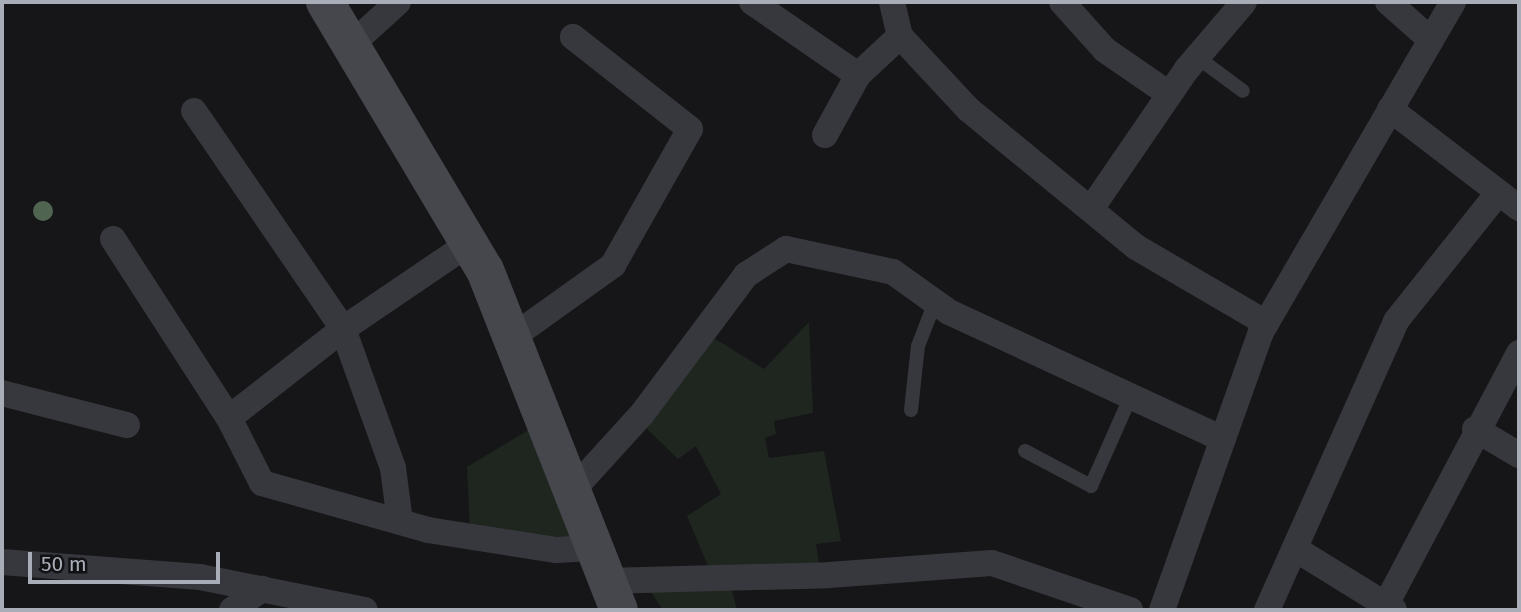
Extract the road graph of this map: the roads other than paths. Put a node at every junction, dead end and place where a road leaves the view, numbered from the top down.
1 (325, 2) edge
2 (398, 2) edge
3 (752, 2) edge
4 (892, 2) edge
5 (1062, 2) edge
6 (1244, 2) edge
7 (1388, 2) edge
8 (1453, 2) edge
9 (900, 36) junction
10 (573, 37) dead end
11 (1431, 40) junction
12 (350, 46) junction
13 (1197, 57) junction
14 (858, 75) junction
15 (1242, 91) dead end
16 (1169, 94) junction
17 (1390, 109) junction
18 (194, 111) dead end
19 (825, 135) dead end
20 (1509, 201) edge
21 (1091, 209) junction
22 (113, 239) dead end
23 (471, 242) junction
24 (935, 302) junction
25 (1266, 323) junction
26 (343, 329) junction
27 (514, 336) junction
28 (1519, 353) edge
29 (2, 393) edge
30 (1130, 398) junction
31 (911, 410) dead end
32 (229, 418) junction
33 (127, 425) dead end
34 (1475, 429) junction
35 (1223, 439) junction
36 (1025, 451) dead end
37 (1519, 455) edge
38 (572, 492) junction
39 (400, 522) junction
40 (1297, 550) junction
41 (2, 562) edge
42 (606, 580) edge
43 (262, 589) junction
44 (1388, 609) edge
45 (232, 610) edge
46 (365, 610) edge
47 (1130, 610) edge
48 (1162, 610) edge
49 (1266, 610) edge

1 - 12 street
2 - 12 street
3 - 14 street
4 - 9 street
5 - 16 street
6 - 13 street
7 - 11 street
8 - 11 street
9 - 14 street
9 - 21 street
10 - 27 street
11 - 17 street
12 - 23 street
13 - 15 lane
13 - 16 street
14 - 19 street
16 - 21 street
17 - 20 street
17 - 25 street
18 - 26 street
20 - 40 street
21 - 25 street
22 - 32 street
23 - 26 street
23 - 27 street
24 - 30 street
24 - 31 lane
24 - 38 street
25 - 35 street
26 - 32 street
26 - 39 street
27 - 38 street
28 - 34 street
29 - 33 street
30 - 35 street
30 - 36 lane
32 - 39 street
34 - 37 street
34 - 44 street
35 - 48 street
38 - 42 street
39 - 42 street
40 - 44 street
40 - 49 street
41 - 43 street
42 - 47 street
43 - 45 street
43 - 46 street

